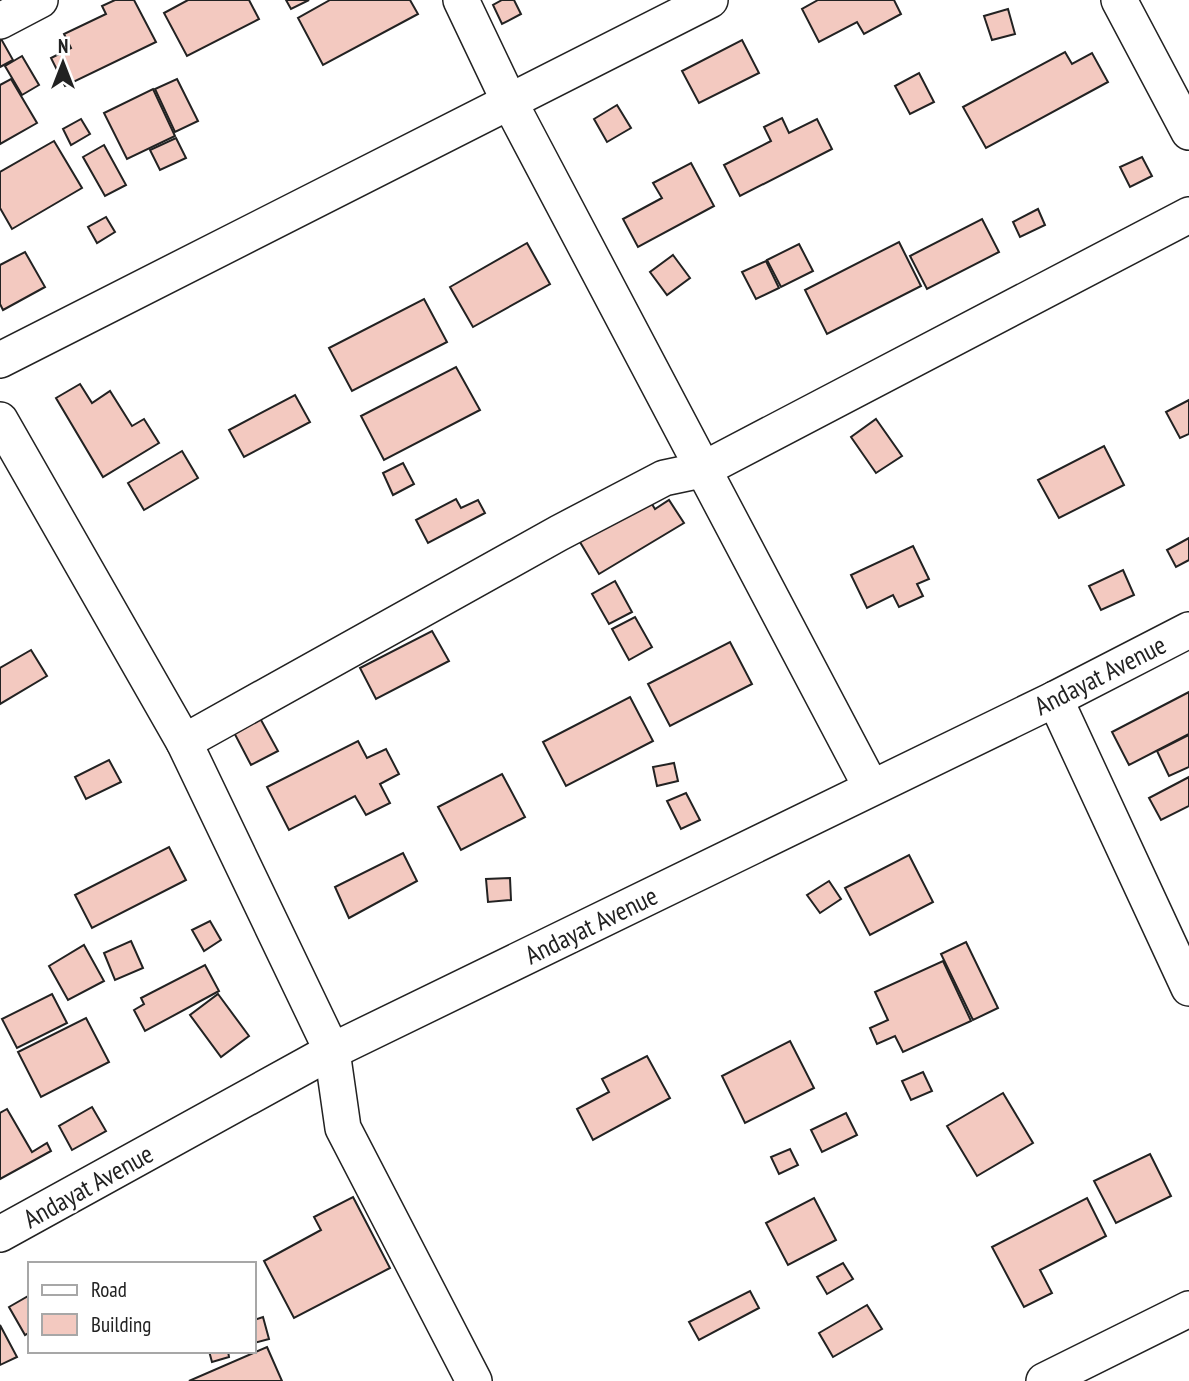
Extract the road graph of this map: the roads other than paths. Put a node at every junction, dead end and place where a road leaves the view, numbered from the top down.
1 (40, 0) edge
2 (461, 0) edge
3 (710, 0) edge
4 (1119, 0) edge
5 (0, 21) edge
6 (510, 103) junction
7 (1189, 132) edge
8 (1189, 215) edge
9 (0, 360) edge
10 (0, 420) edge
11 (702, 470) junction
12 (1189, 630) edge
13 (1055, 699) junction
14 (184, 742) junction
15 (871, 788) junction
16 (1189, 988) edge
17 (332, 1051) junction
18 (0, 1234) edge
19 (1189, 1309) edge
20 (474, 1381) edge
21 (1044, 1381) edge

1 - 5 street
2 - 6 street
3 - 6 street
4 - 7 street
6 - 9 street
6 - 11 street
8 - 11 street
10 - 14 street
11 - 14 street
11 - 15 street
12 - 13 street, Andayat Avenue
13 - 15 street, Andayat Avenue
13 - 16 street
14 - 17 street
15 - 17 street, Andayat Avenue
17 - 18 street, Andayat Avenue
17 - 20 street
19 - 21 street

